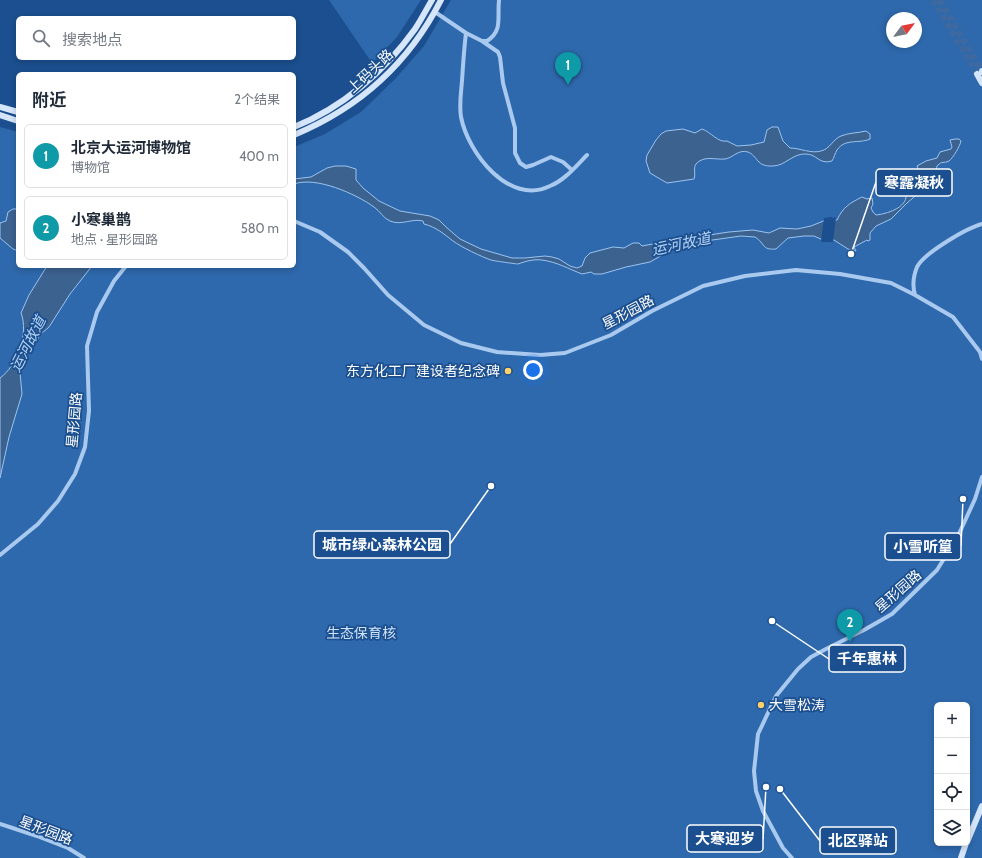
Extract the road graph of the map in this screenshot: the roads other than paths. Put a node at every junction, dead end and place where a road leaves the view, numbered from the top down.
1 (432, 0) edge
2 (441, 0) edge
3 (498, 0) edge
4 (435, 12) junction
5 (466, 32) junction
6 (482, 41) junction
7 (980, 72) tunnel mouth
8 (982, 83) edge
9 (0, 107) edge
10 (16, 111) edge
11 (0, 115) edge
12 (16, 120) edge
13 (296, 126) edge
14 (296, 134) edge
15 (587, 155) dead end
16 (572, 170) junction
17 (296, 221) edge
18 (982, 224) edge
19 (124, 268) edge
20 (915, 295) junction
21 (982, 359) edge
22 (982, 476) edge
23 (0, 555) edge
24 (982, 806) edge
25 (0, 824) edge
26 (970, 835) edge
27 (966, 846) edge
28 (84, 858) edge
29 (792, 858) edge
30 (961, 858) edge

1 - 13 main road, 上码头路
2 - 4 main road, 上码头路
3 - 6 street
4 - 5 street
4 - 14 main road, 上码头路
5 - 6 street
5 - 16 street
6 - 16 street
7 - 8 main road
9 - 10 main road
11 - 12 main road
15 - 16 street
17 - 20 street, 星形园路
18 - 20 street
19 - 23 street, 星形园路
20 - 21 street, 星形园路
22 - 29 street, 星形园路
24 - 26 main road
25 - 28 street, 星形园路
27 - 30 main road

